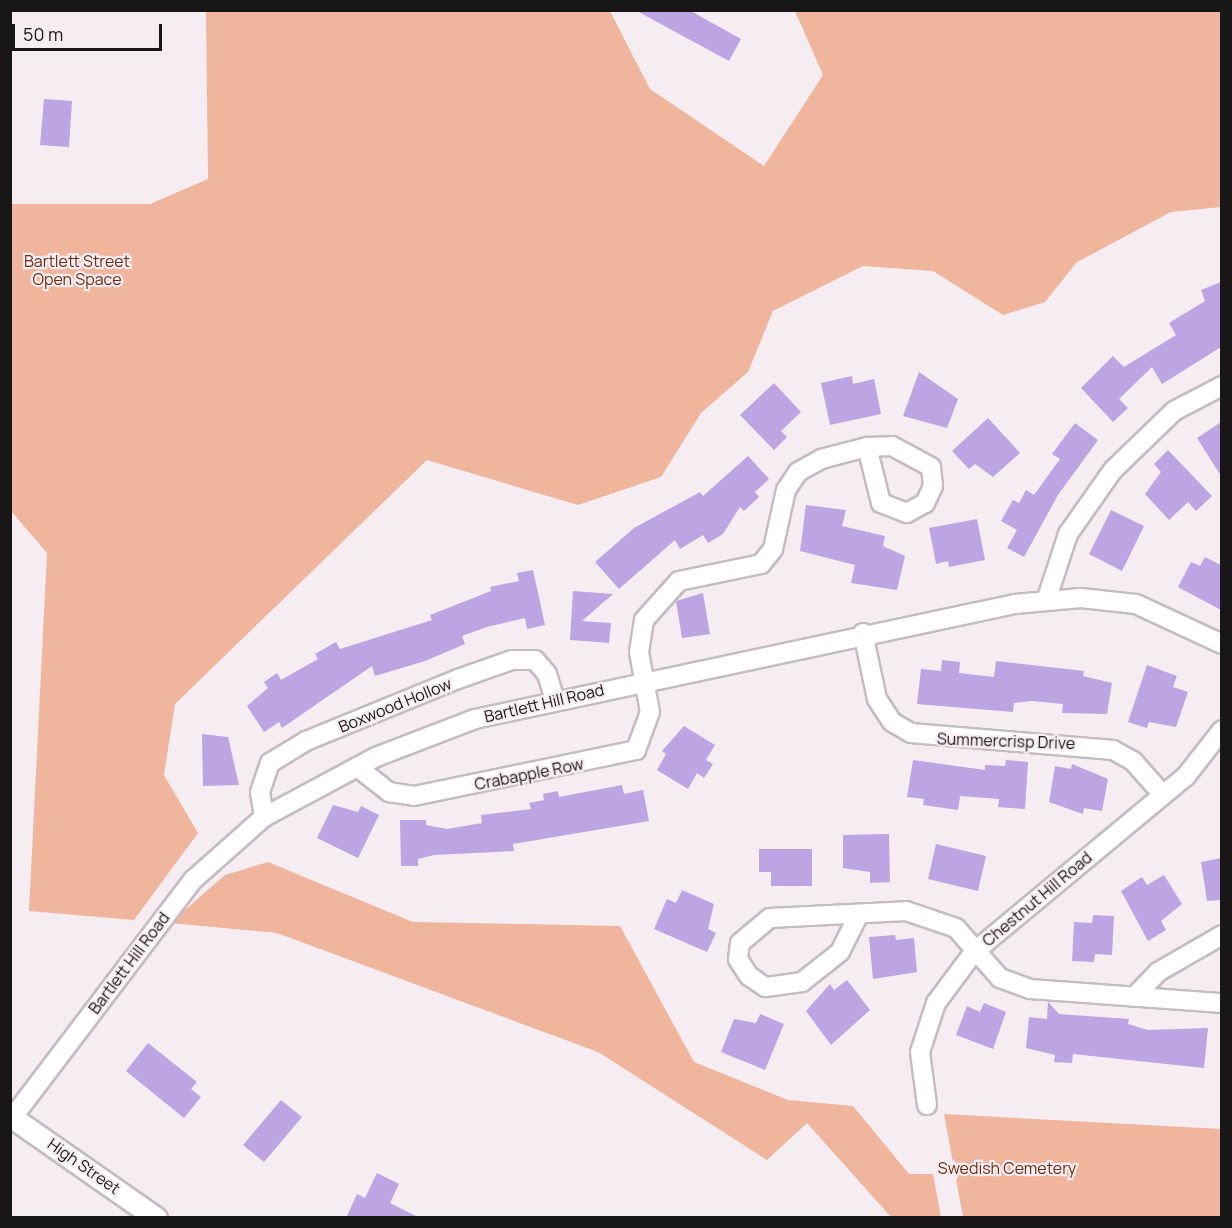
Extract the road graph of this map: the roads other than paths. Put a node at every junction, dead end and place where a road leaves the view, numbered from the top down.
1 (1221, 386) edge
2 (867, 447) dead end
3 (1046, 601) junction
4 (863, 633) junction
5 (1221, 644) edge
6 (643, 682) junction
7 (555, 700) junction
8 (1221, 730) edge
9 (357, 767) junction
10 (1163, 795) junction
11 (264, 817) junction
12 (859, 914) junction
13 (1221, 935) edge
14 (974, 952) junction
15 (1134, 997) junction
16 (1221, 1003) edge
17 (927, 1105) dead end
18 (12, 1117) edge
19 (156, 1218) edge

1 - 3 street
2 - 6 street, Crabapple Row
3 - 4 street, Bartlett Hill Road
3 - 5 street, Bartlett Hill Road
4 - 6 street, Bartlett Hill Road
4 - 10 street, Summercrisp Drive
6 - 7 street, Bartlett Hill Road
6 - 9 street, Crabapple Row
7 - 9 street, Bartlett Hill Road
7 - 11 street, Boxwood Hollow
8 - 10 street, Chestnut Hill Road
9 - 11 street, Bartlett Hill Road
10 - 14 street, Chestnut Hill Road
11 - 18 street, Bartlett Hill Road
12 - 12 street
12 - 14 street
13 - 15 street
14 - 15 street
14 - 17 street, Chestnut Hill Road
15 - 16 street
18 - 19 street, High Street

